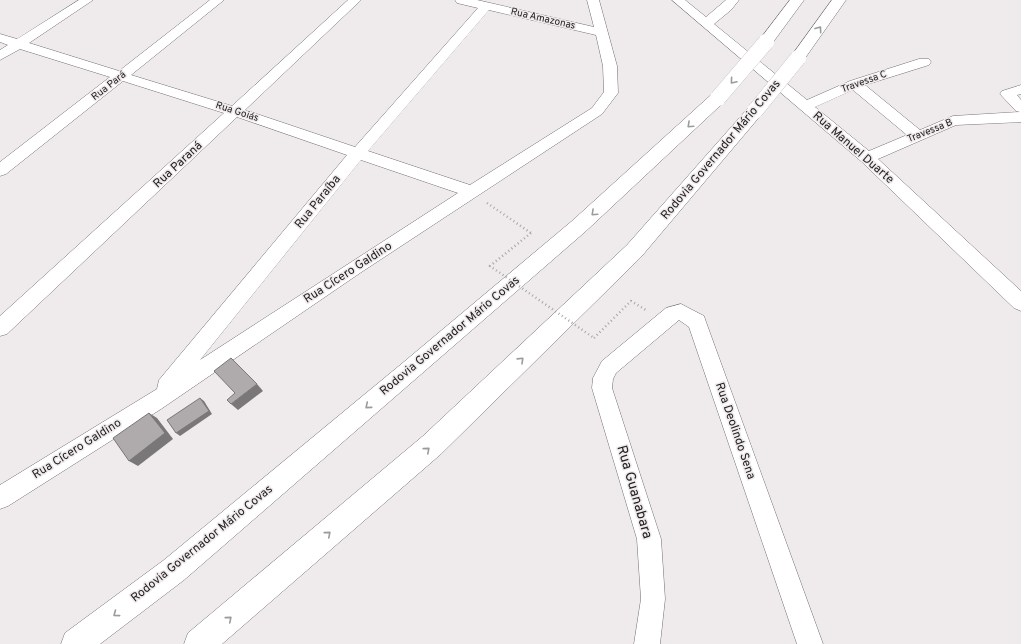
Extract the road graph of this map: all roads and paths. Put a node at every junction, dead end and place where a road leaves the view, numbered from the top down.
1 (87, 0) edge
2 (218, 0) edge
3 (355, 0) edge
4 (461, 0) edge
5 (593, 0) edge
6 (678, 0) edge
7 (733, 0) edge
8 (797, 0) edge
9 (839, 0) edge
10 (486, 6) junction
11 (707, 23) junction
12 (602, 33) junction
13 (0, 38) edge
14 (20, 43) junction
15 (0, 56) edge
16 (924, 62) dead end
17 (122, 76) junction
18 (855, 84) junction
19 (1021, 89) edge
20 (805, 106) junction
21 (1021, 108) edge
22 (236, 112) junction
23 (1021, 116) edge
24 (918, 136) junction
25 (358, 153) junction
26 (867, 158) junction
27 (0, 170) edge
28 (472, 192) junction
29 (1021, 303) edge
30 (641, 316) dead end
31 (0, 328) edge
32 (609, 367) joint
33 (154, 402) junction
34 (0, 498) edge
35 (76, 644) edge
36 (199, 644) edge
37 (647, 644) edge
38 (810, 644) edge

1 - 14 street
2 - 17 street, Rua Pará
3 - 22 street, Rua Paraná
4 - 10 street, Rua Amazonas
5 - 12 street, Rua Cícero Galdino
6 - 11 street, Rua Manuel Duarte
7 - 11 street
8 -> 35 highway, Rodovia Governador Mário Covas, bridge
36 -> 9 highway, Rodovia Governador Mário Covas, bridge
10 - 12 street, Rua Amazonas
10 - 25 street, Rua Paraíba
11 - 20 street, Rua Manuel Duarte
12 - 28 street, Rua Cícero Galdino
13 - 14 street, Rua Goiás
14 - 15 street
14 - 17 street, Rua Goiás
16 - 18 street, Travessa C
17 - 22 street, Rua Goiás
17 - 27 street, Rua Pará
18 - 20 street, Travessa C
18 - 24 street
19 - 21 street
20 - 26 street, Rua Manuel Duarte
22 - 25 street, Rua Goiás
22 - 31 street, Rua Paraná
23 - 24 street, Travessa B
24 - 26 street, Travessa B
25 - 28 street, Rua Goiás
25 - 33 street, Rua Paraíba
26 - 29 street, Rua Manuel Duarte
28 - 30 path, bridge
28 - 33 street, Rua Cícero Galdino
32 - 37 street, Rua Guanabara
32 - 38 street, Rua Deolindo Sena
33 - 34 street, Rua Cícero Galdino

